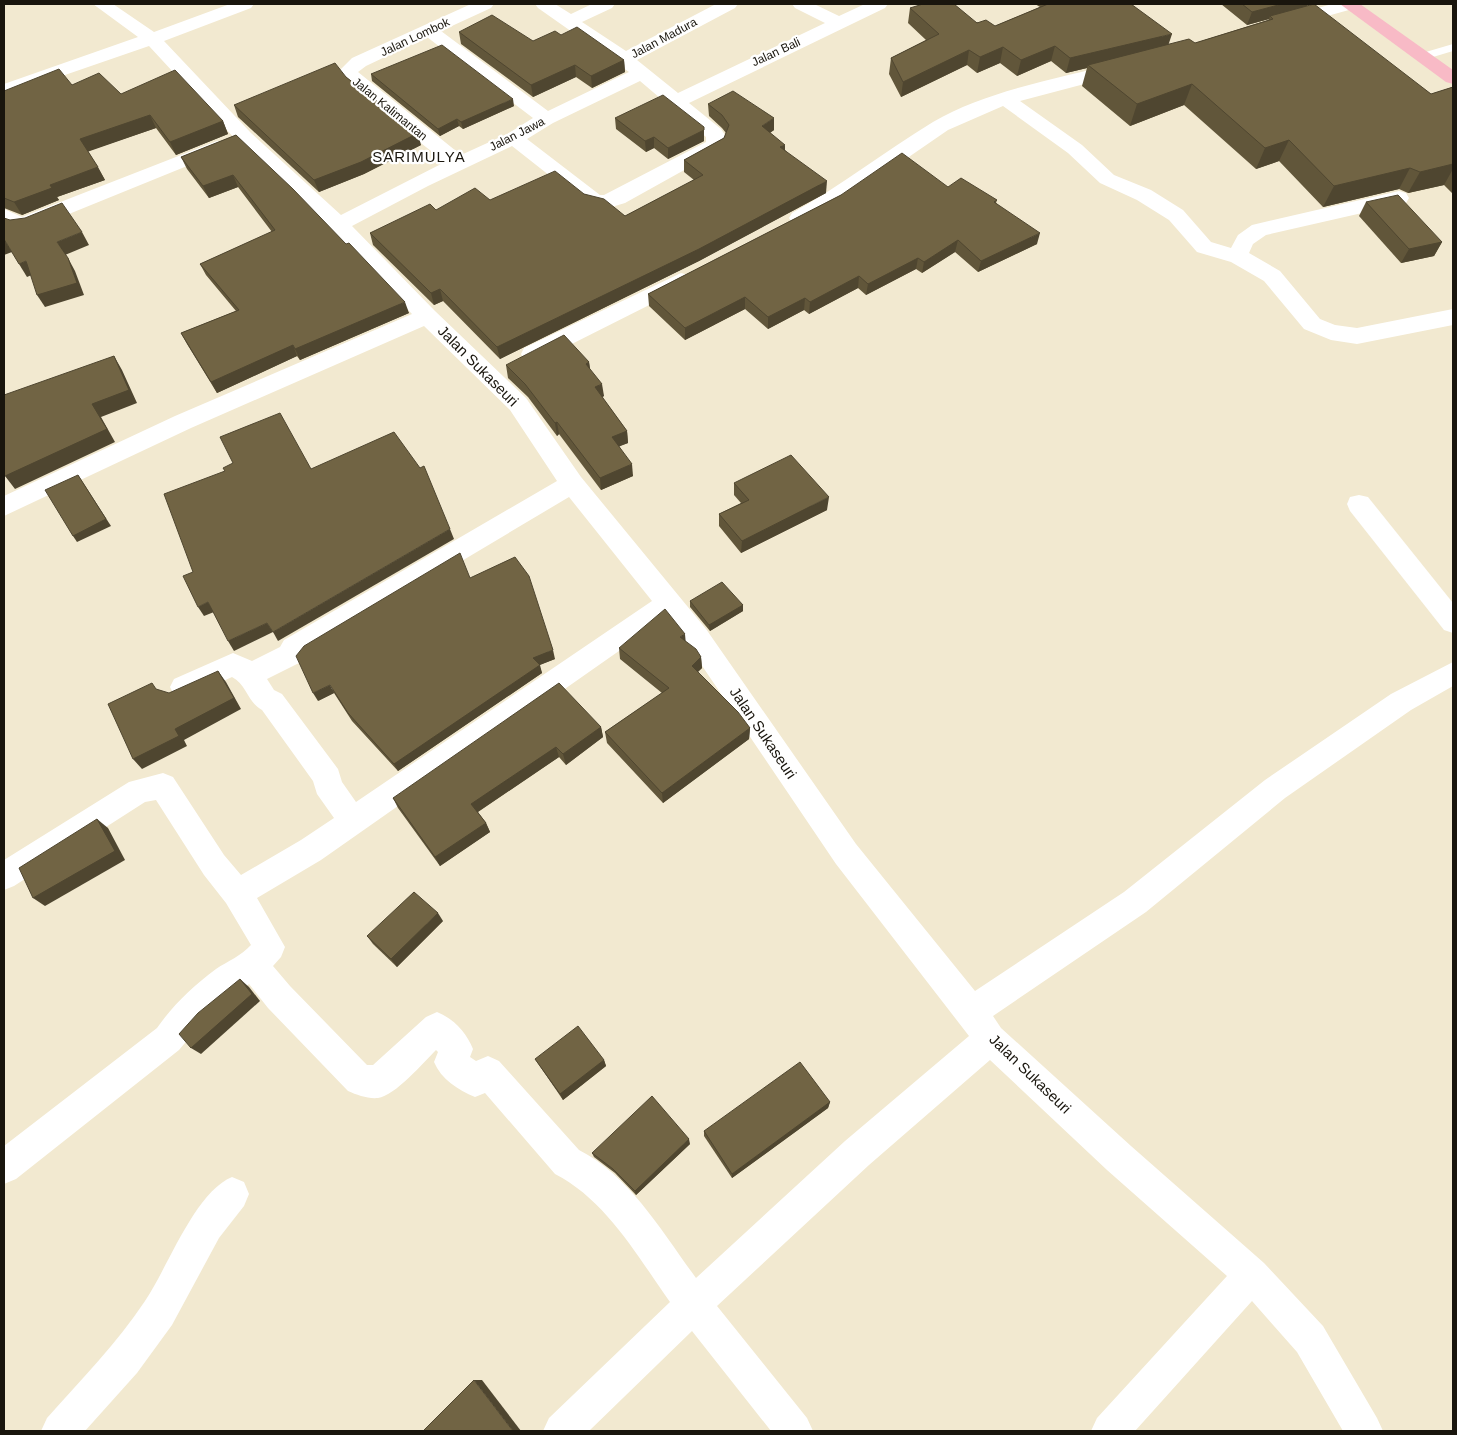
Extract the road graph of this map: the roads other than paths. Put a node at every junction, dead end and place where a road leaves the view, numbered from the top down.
1 (102, 4) edge
2 (245, 4) edge
3 (485, 4) edge
4 (544, 4) edge
5 (606, 4) edge
6 (729, 4) edge
7 (801, 4) edge
8 (879, 4) edge
9 (1349, 4) edge
10 (570, 21) junction
11 (838, 23) junction
12 (1274, 26) edge
13 (430, 31) junction
14 (152, 38) junction
15 (1453, 47) edge
16 (1424, 56) junction
17 (625, 59) junction
18 (1134, 65) edge
19 (347, 72) joint
20 (642, 73) junction
21 (1453, 78) edge
22 (4, 90) edge
23 (1005, 99) junction
24 (675, 102) junction
25 (546, 119) junction
26 (244, 137) junction
27 (514, 138) junction
28 (458, 163) junction
29 (1399, 198) edge
30 (4, 216) edge
31 (339, 225) junction
32 (785, 226) edge
33 (1237, 256) junction
34 (703, 269) edge
35 (427, 316) junction
36 (1453, 317) edge
37 (504, 368) junction
38 (572, 484) junction
39 (1359, 504) dead end
40 (4, 507) edge
41 (670, 602) junction
42 (1453, 622) edge
43 (1453, 673) edge
44 (251, 674) junction
45 (177, 690) edge
46 (353, 820) junction
47 (4, 876) edge
48 (237, 894) junction
49 (253, 965) junction
50 (981, 1026) junction
51 (4, 1167) edge
52 (232, 1194) dead end
53 (1252, 1275) junction
54 (694, 1305) junction
55 (60, 1431) edge
56 (562, 1431) edge
57 (794, 1431) edge
58 (1110, 1431) edge
59 (1364, 1431) edge

1 - 14 street, Jalan Sukaseuri
2 - 14 street
3 - 13 street, Jalan Lombok
4 - 10 street
5 - 10 street
6 - 17 street, Jalan Madura
7 - 11 street
8 - 11 street, Jalan Bali
9 - 12 street
9 - 16 highway
10 - 17 street
11 - 24 street, Jalan Bali
13 - 19 street, Jalan Lombok
13 - 25 street
14 - 22 street
14 - 26 street, Jalan Sukaseuri
15 - 16 lane
16 - 21 highway
17 - 20 street
18 - 23 street
19 - 28 street, Jalan Kalimantan
20 - 24 street
20 - 25 street, Jalan Jawa
23 - 32 street
23 - 33 street
24 - 27 street
25 - 27 street, Jalan Jawa
26 - 30 street
26 - 31 street, Jalan Sukaseuri
27 - 28 street, Jalan Jawa
28 - 31 street, Jalan Jawa
29 - 33 street
31 - 35 street, Jalan Sukaseuri
33 - 36 street
34 - 37 street
35 - 37 street, Jalan Sukaseuri
35 - 40 street
37 - 38 street, Jalan Sukaseuri
38 - 41 street, Jalan Sukaseuri
38 - 44 street
39 - 42 street
41 - 46 street
41 - 50 street, Jalan Sukaseuri
43 - 50 street
44 - 45 street
44 - 46 street
46 - 48 street
47 - 48 street
48 - 49 street
49 - 51 street
49 - 54 street
50 - 53 street, Jalan Sukaseuri
50 - 54 street
52 - 55 street
53 - 58 street
53 - 59 street, Jalan Sukaseuri
54 - 56 street
54 - 57 street

